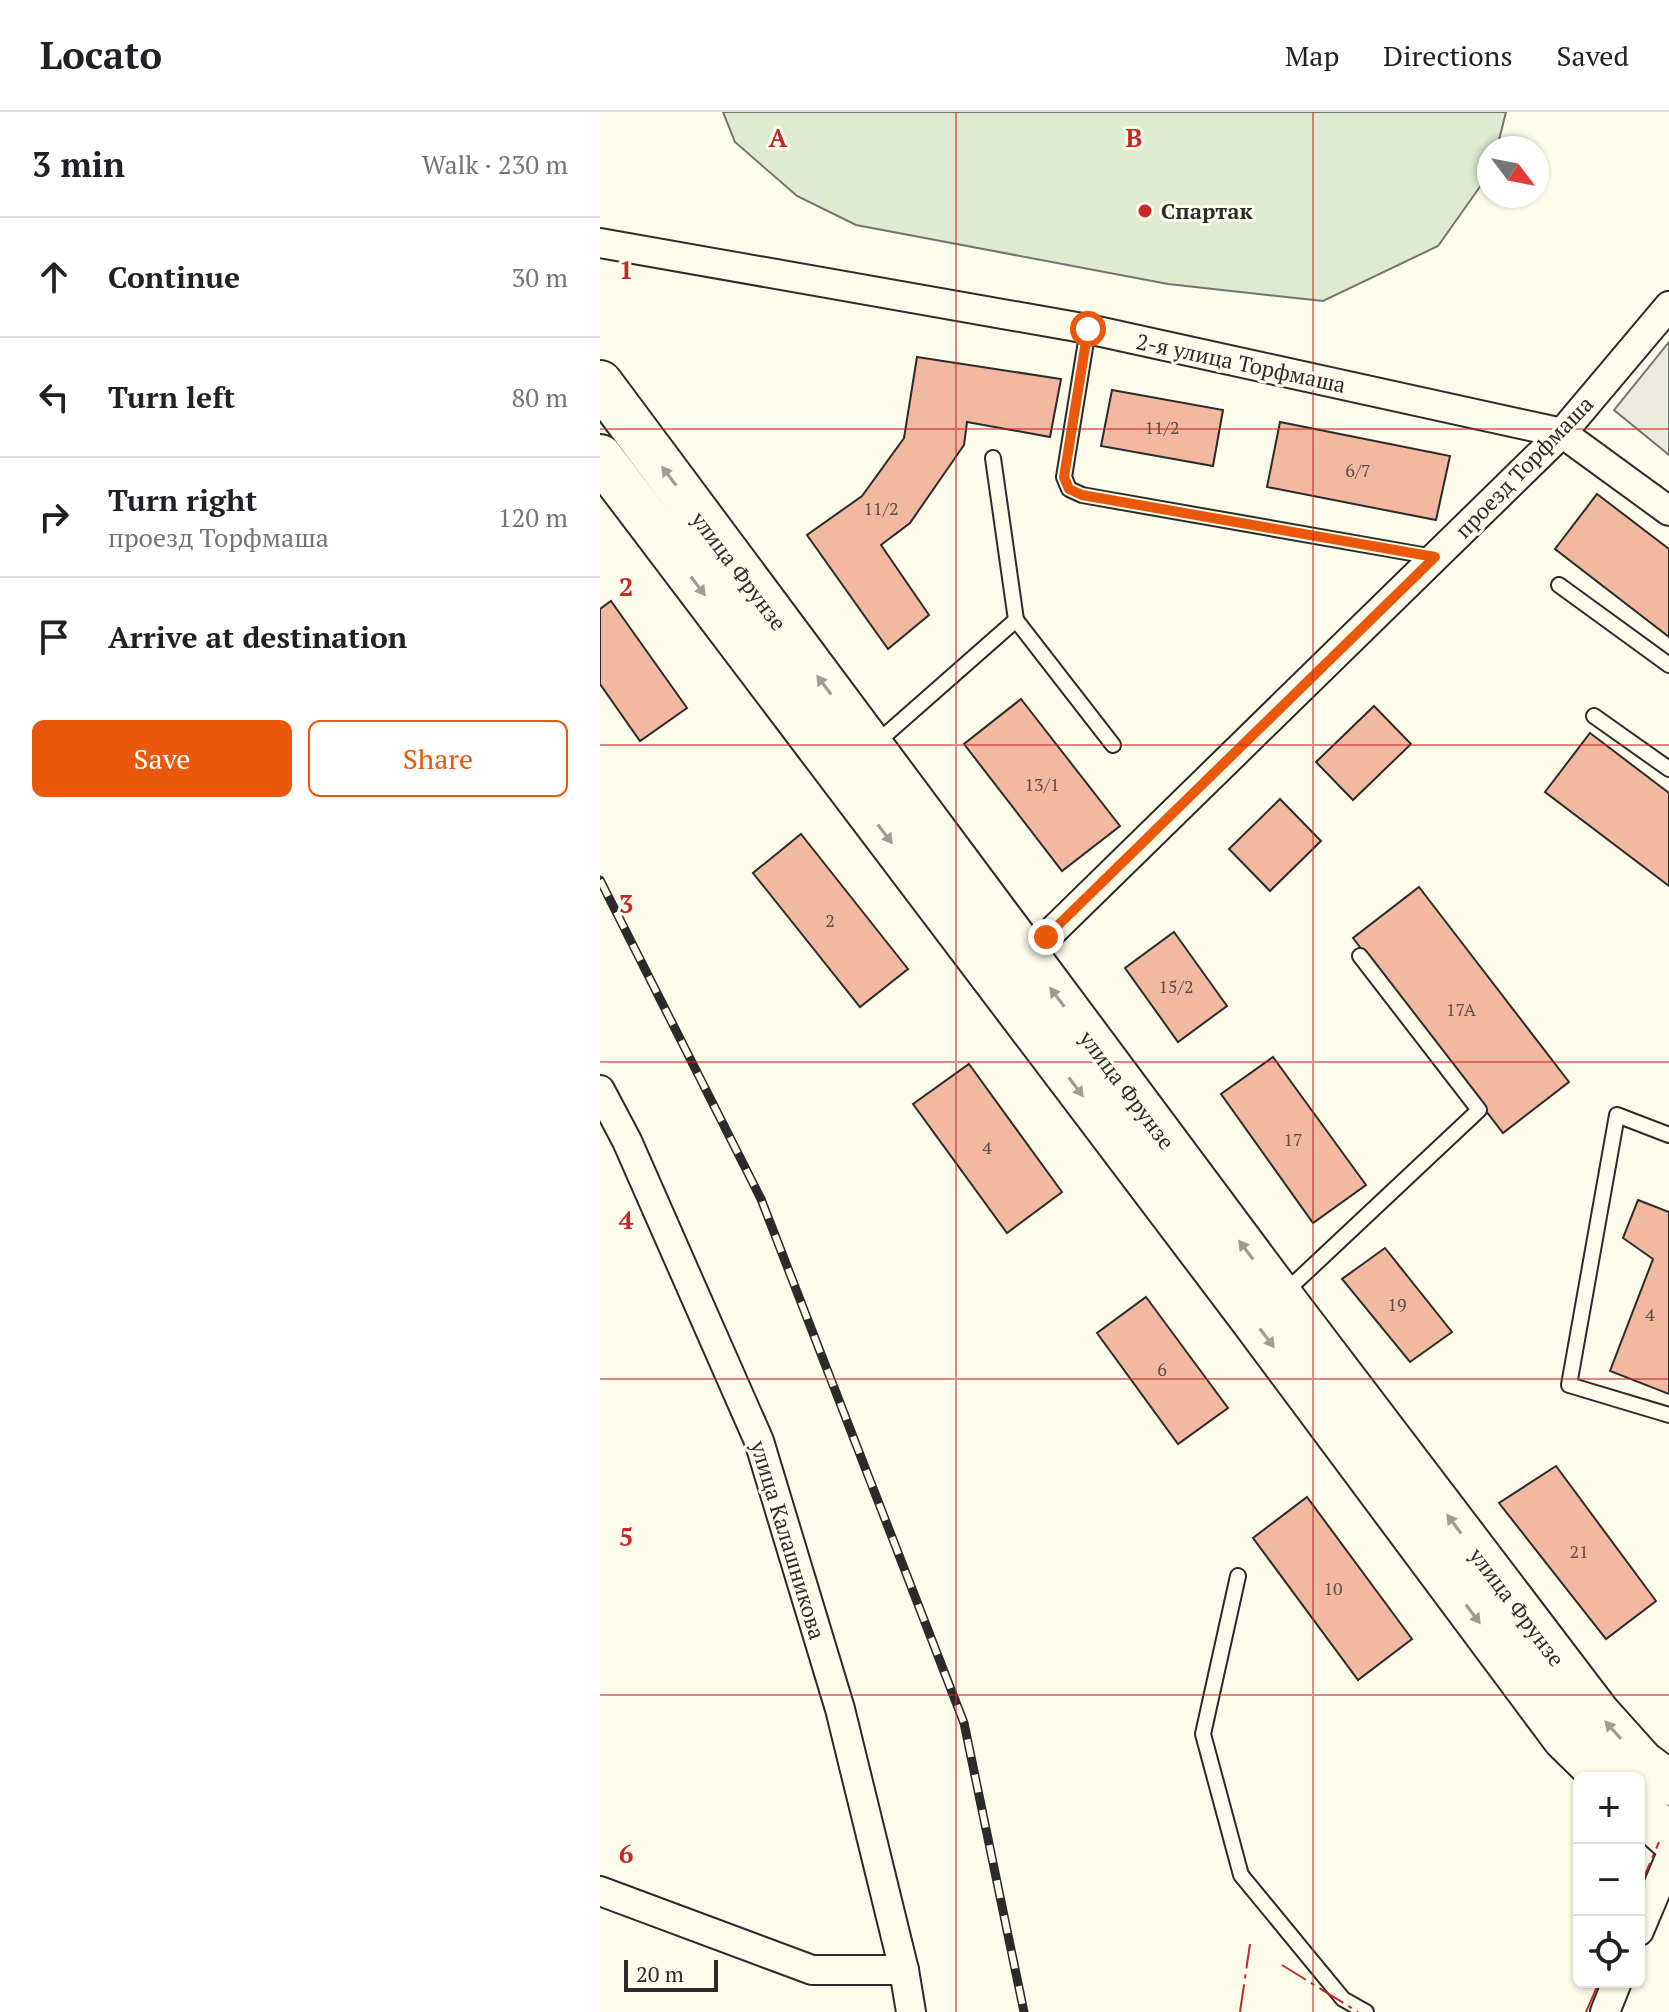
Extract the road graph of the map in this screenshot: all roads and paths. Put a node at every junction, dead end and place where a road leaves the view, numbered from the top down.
1 (600, 243) edge
2 (1669, 306) edge
3 (1088, 329) junction
4 (600, 383) edge
5 (1562, 433) junction
6 (600, 457) edge
7 (993, 458) dead end
8 (1669, 511) edge
9 (1435, 557) junction
10 (1559, 585) dead end
11 (1016, 620) junction
12 (1669, 665) edge
13 (1594, 716) dead end
14 (1113, 745) dead end
15 (854, 760) junction
16 (1669, 769) edge
17 (1360, 956) dead end
18 (1011, 969) junction
19 (600, 1090) edge
20 (1669, 1135) edge
21 (1280, 1296) junction
22 (1669, 1415) edge
23 (1238, 1576) dead end
24 (1600, 1772) edge
25 (1669, 1783) edge
26 (1645, 1814) edge
27 (1669, 1836) edge
28 (1669, 1860) edge
29 (600, 1891) edge
30 (1645, 1917) edge
31 (904, 1970) junction
32 (1615, 1988) edge
33 (911, 2012) edge
34 (1366, 2012) edge
35 (1605, 2012) edge

1 - 3 street, 2-я улица Торфмаша
2 - 5 street, проезд Торфмаша
3 - 5 street, 2-я улица Торфмаша
3 - 9 lane
15 -> 4 highway, улица Фрунзе
5 - 8 street, 2-я улица Торфмаша
5 - 9 street, проезд Торфмаша
6 -> 15 highway, улица Фрунзе
7 - 11 lane
9 - 18 street, проезд Торфмаша
10 - 12 lane
11 - 14 lane
11 - 15 lane
13 - 16 lane
15 - 18 highway, улица Фрунзе
17 - 21 lane
21 -> 18 highway, улица Фрунзе
18 -> 24 highway, улица Фрунзе
19 - 31 street, улица Калашникова
20 - 22 lane
25 -> 21 highway, улица Фрунзе
23 - 34 lane
26 - 27 highway
28 - 30 street
29 - 31 street
31 - 33 street, улица Калашникова
32 - 35 street

